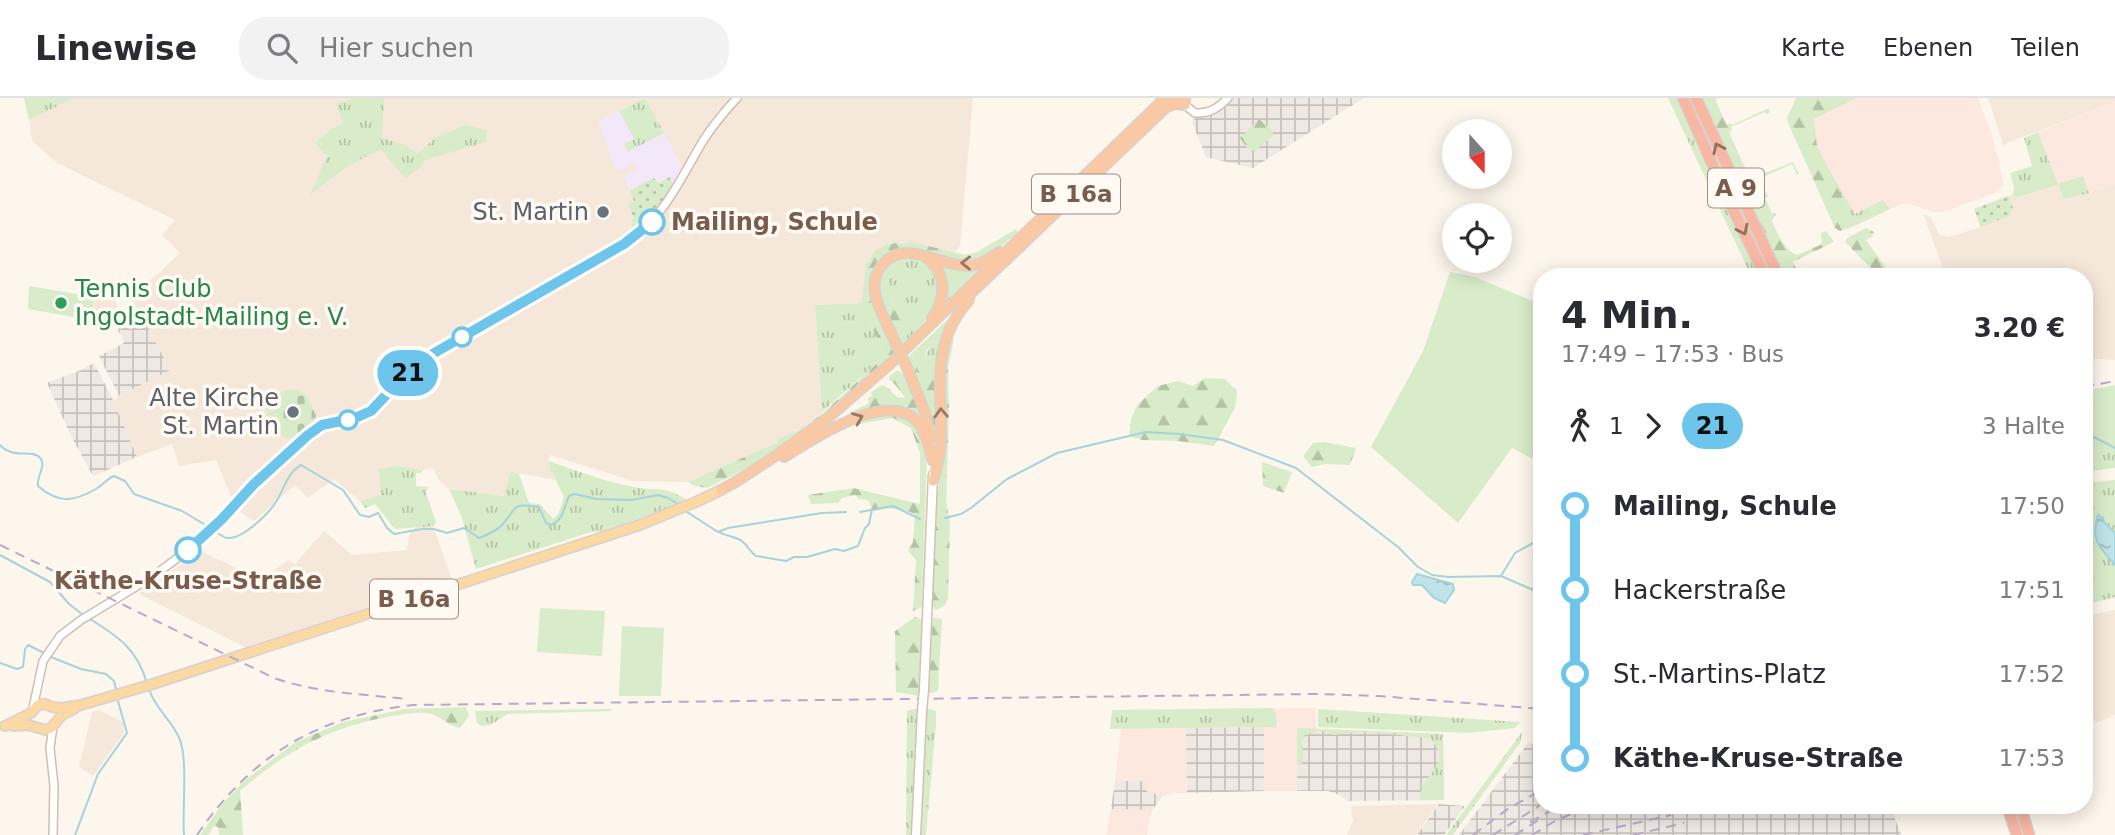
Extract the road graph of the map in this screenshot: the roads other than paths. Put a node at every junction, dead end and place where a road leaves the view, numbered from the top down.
1 (737, 98) edge
2 (1176, 98) edge
3 (1228, 98) edge
4 (1683, 98) edge
5 (1696, 98) edge
6 (1185, 102) edge
7 (1165, 103) edge
8 (1041, 218) junction
9 (925, 256) junction
10 (1761, 268) edge
11 (1774, 268) edge
12 (986, 280) junction
13 (922, 332) junction
14 (776, 461) junction
15 (933, 461) junction
16 (933, 481) junction
17 (734, 483) junction
18 (721, 489) joint
19 (37, 685) junction
20 (82, 705) junction
21 (50, 706) junction
22 (32, 711) junction
23 (55, 723) junction
24 (2, 727) edge
25 (36, 728) junction
26 (50, 748) junction
27 (2010, 814) edge
28 (2023, 814) edge
29 (53, 835) edge
30 (916, 835) edge
31 (2017, 835) edge
32 (2029, 835) edge

1 - 19 street
2 - 7 highway, B 16a
3 - 6 street
4 -> 10 highway, A 9
11 -> 5 highway, A 9
6 - 7 highway
7 - 8 highway, B 16a
7 - 12 highway, B 16a
8 -> 9 highway
8 - 13 highway, B 16a
9 - 13 highway
9 - 15 highway, bridge
12 - 14 highway, B 16a
16 -> 12 highway
13 - 17 highway, B 16a
14 -> 15 highway
14 - 17 highway, B 16a
15 - 16 main road
16 - 30 main road, bridge
17 - 18 highway, B 16a
18 - 20 main road, B 16a
19 - 21 street
19 - 22 street
20 - 21 main road, B 16a
20 - 23 main road, B 16a
21 - 22 main road
21 - 23 main road
22 - 24 main road
22 - 25 main road
23 - 25 main road
23 - 26 street
24 - 25 main road
25 - 26 street
26 - 29 street
27 - 31 highway
28 - 32 highway

